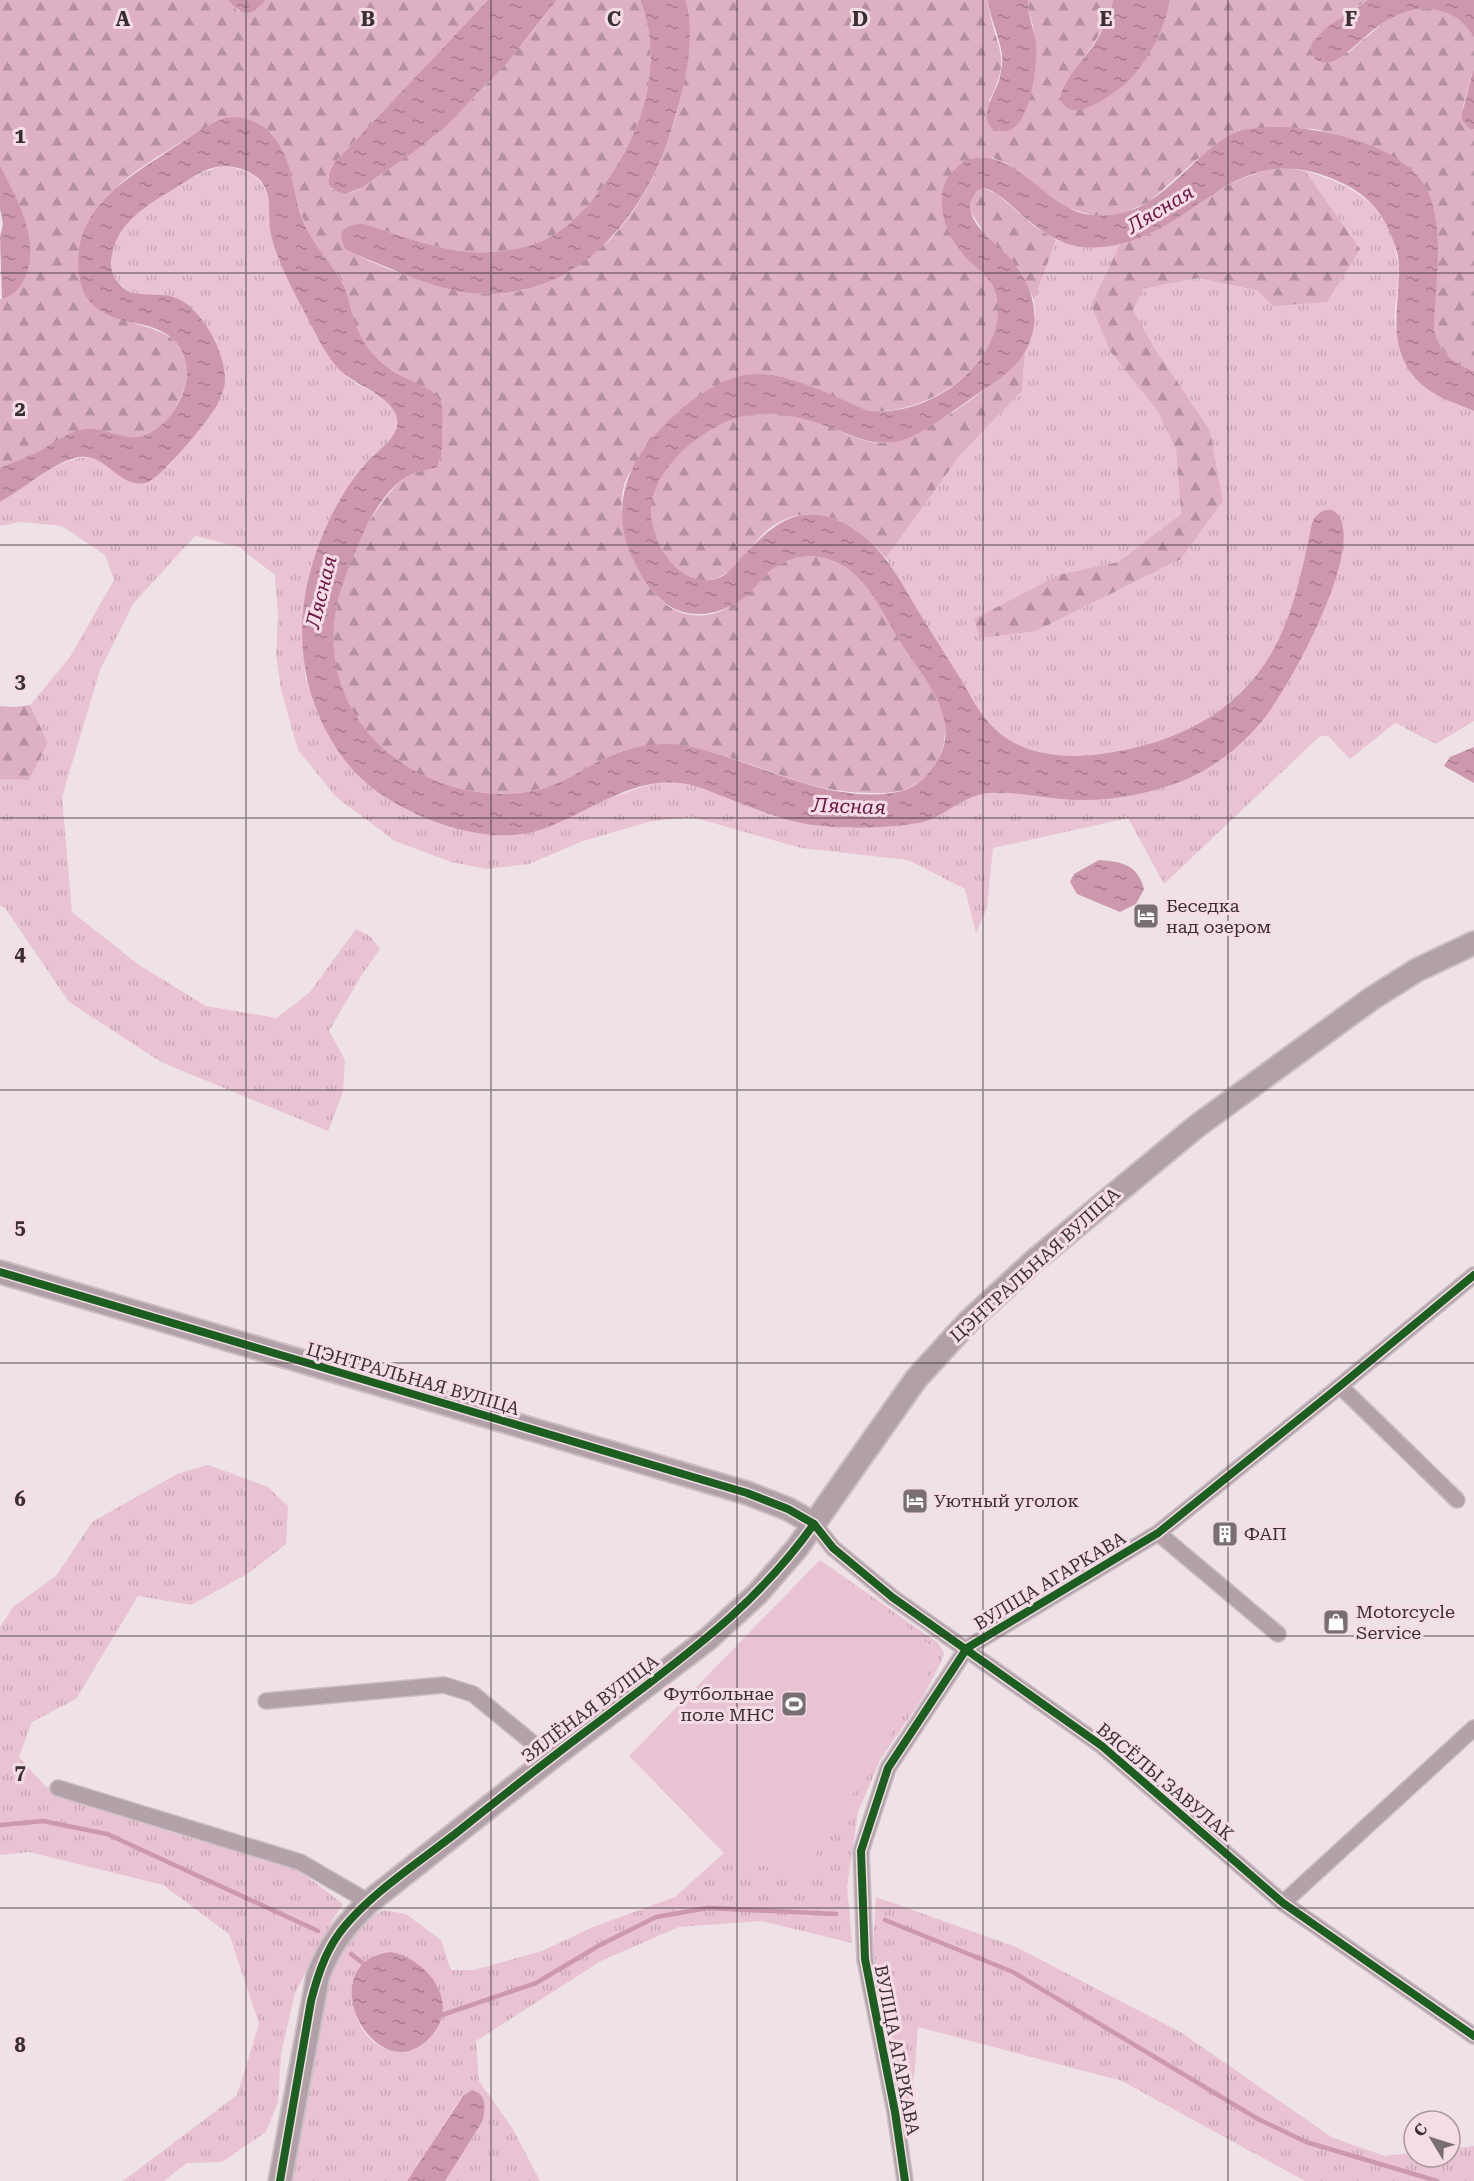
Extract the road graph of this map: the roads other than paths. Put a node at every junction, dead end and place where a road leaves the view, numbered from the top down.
1 (1474, 944) edge
2 (0, 1272) edge
3 (1474, 1275) edge
4 (1340, 1386) junction
5 (1457, 1500) dead end
6 (814, 1524) junction
7 (1158, 1533) junction
8 (1278, 1634) dead end
9 (967, 1648) junction
10 (266, 1701) dead end
11 (1474, 1728) edge
12 (551, 1758) junction
13 (58, 1788) dead end
14 (369, 1902) junction
15 (1283, 1903) junction
16 (1474, 2036) edge
17 (279, 2181) edge
18 (905, 2181) edge

1 - 6 street, ЦЭНТРАЛЬНАЯ ВУЛІЦА
2 - 6 street, ЦЭНТРАЛЬНАЯ ВУЛІЦА
3 - 4 street, ВУЛІЦА АГАРКАВА
4 - 5 street
4 - 7 street, ВУЛІЦА АГАРКАВА
6 - 9 street, ВЯСЁЛЫ ЗАВУЛАК
6 - 12 street, ЗЯЛЁНАЯ ВУЛІЦА
7 - 8 street
7 - 9 street, ВУЛІЦА АГАРКАВА
9 - 15 street, ВЯСЁЛЫ ЗАВУЛАК
9 - 18 street, ВУЛІЦА АГАРКАВА
10 - 12 street, ЗЯЛЁНАЯ ВУЛІЦА
11 - 15 street
12 - 14 street, ЗЯЛЁНАЯ ВУЛІЦА
13 - 14 street
14 - 17 street, ЗЯЛЁНАЯ ВУЛІЦА
15 - 16 street, ВЯСЁЛЫ ЗАВУЛАК

